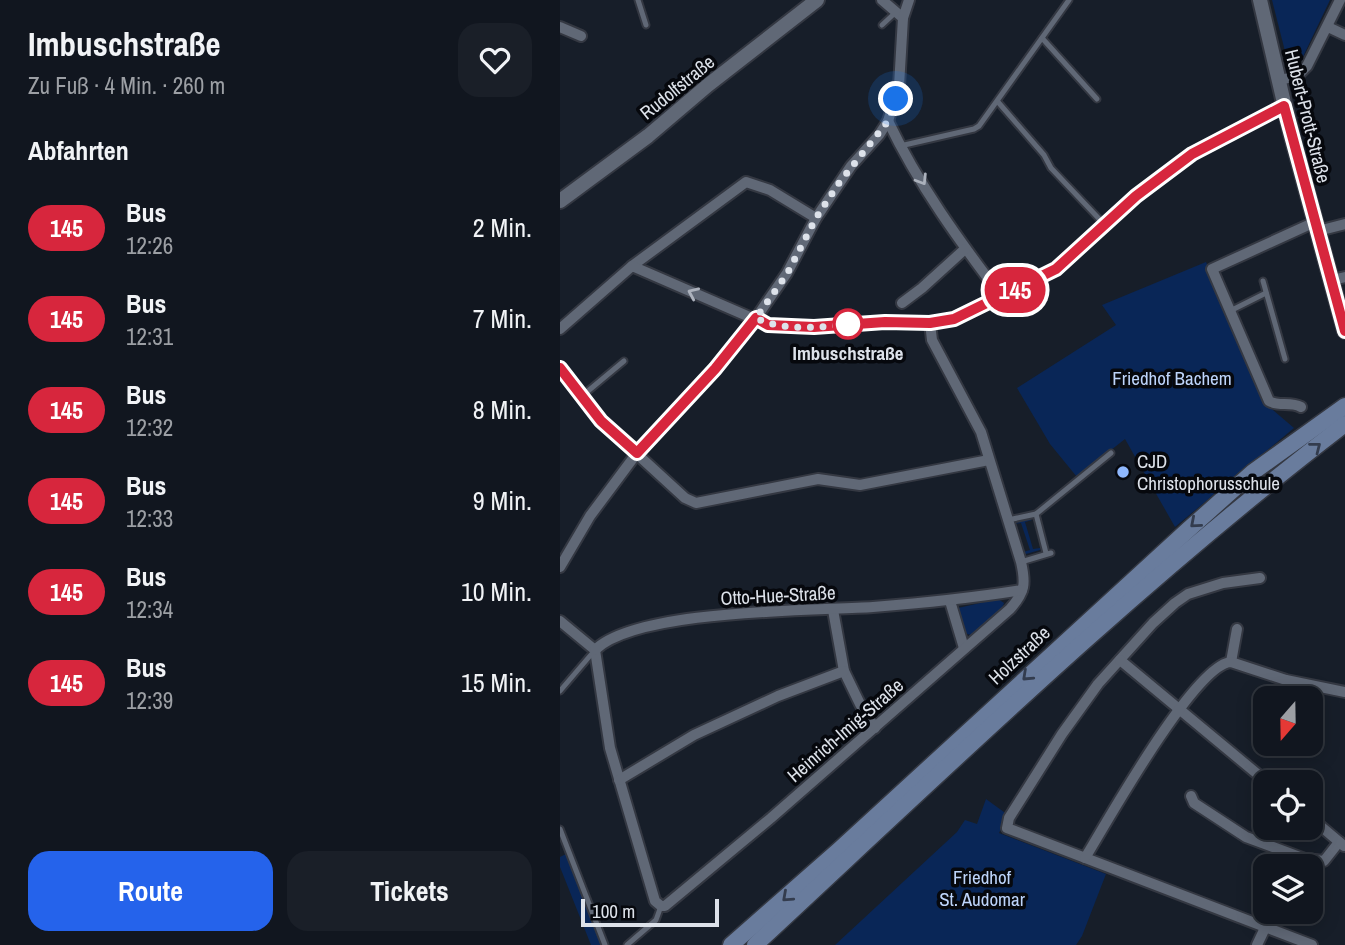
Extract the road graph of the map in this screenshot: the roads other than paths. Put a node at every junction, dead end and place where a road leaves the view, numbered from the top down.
1 (638, 0) edge
2 (817, 0) edge
3 (882, 0) edge
4 (909, 0) edge
5 (1069, 0) edge
6 (1260, 0) edge
7 (1340, 0) edge
8 (900, 15) junction
9 (646, 25) dead end
10 (883, 25) dead end
11 (560, 27) edge
12 (1328, 27) junction
13 (1345, 35) edge
14 (581, 36) dead end
15 (1042, 38) junction
16 (1280, 80) junction
17 (1097, 99) dead end
18 (998, 102) junction
19 (1284, 106) junction
20 (888, 121) junction
21 (900, 146) junction
22 (560, 201) edge
23 (816, 218) junction
24 (1104, 224) junction
25 (1345, 224) edge
26 (1316, 226) junction
27 (965, 248) junction
28 (632, 266) junction
29 (1338, 279) edge
30 (1263, 281) dead end
31 (922, 288) junction
32 (1266, 293) junction
33 (1002, 297) junction
34 (920, 302) dead end
35 (902, 303) dead end
36 (1230, 311) junction
37 (756, 318) junction
38 (930, 323) junction
39 (560, 330) edge
40 (1345, 331) edge
41 (1285, 359) dead end
42 (624, 361) dead end
43 (560, 368) edge
44 (564, 383) edge
45 (582, 396) junction
46 (1345, 406) edge
47 (1301, 407) dead end
48 (1345, 425) edge
49 (637, 453) junction
50 (1111, 453) dead end
51 (989, 460) junction
52 (1036, 514) junction
53 (1008, 520) junction
54 (1021, 562) junction
55 (560, 567) edge
56 (1260, 578) dead end
57 (1022, 590) junction
58 (950, 601) junction
59 (833, 610) junction
60 (560, 621) edge
61 (1237, 629) dead end
62 (964, 648) junction
63 (595, 650) junction
64 (1120, 660) junction
65 (1231, 662) junction
66 (844, 671) junction
67 (1313, 686) edge
68 (1323, 688) edge
69 (560, 691) edge
70 (1345, 692) edge
71 (1178, 709) junction
72 (875, 728) junction
73 (1253, 771) edge
74 (619, 780) junction
75 (1191, 796) dead end
76 (1323, 828) edge
77 (560, 829) edge
78 (1342, 844) edge
79 (1085, 858) junction
80 (661, 906) junction
81 (1265, 928) junction
82 (605, 945) edge
83 (626, 945) edge
84 (731, 945) edge
85 (755, 945) edge
86 (1257, 945) edge
87 (1312, 945) edge

1 - 9 lane
2 - 22 street, Rudolfstraße
3 - 8 street
4 - 8 street
5 - 15 lane
6 - 16 street, Hubert-Prott-Straße
7 - 12 street
8 - 10 lane
8 - 20 street
11 - 14 street
12 - 13 street
12 - 16 street
15 - 17 lane
15 - 18 lane
16 - 19 street, Hubert-Prott-Straße
18 - 21 lane
18 - 24 lane
19 - 24 street
19 - 26 street, Hubert-Prott-Straße
20 - 21 street
20 - 23 street
21 -> 27 street
23 - 28 street
23 - 37 street
24 - 33 street
25 - 26 street
26 - 29 street, Hubert-Prott-Straße
26 - 36 street
27 - 31 street
27 - 33 street
37 -> 28 street
28 - 39 street
29 - 40 street, Hubert-Prott-Straße
30 - 32 lane
31 - 34 street
31 - 35 street
32 - 36 lane
32 - 41 lane
33 - 38 street
36 - 47 street
37 - 38 street
37 - 49 street
38 - 51 street
42 - 45 lane
43 - 44 street
44 - 45 street
45 - 49 street
46 -> 84 main road, Holzstraße
85 -> 48 main road, Holzstraße
49 - 51 street
49 - 55 street
50 - 52 lane
51 - 53 street
52 - 53 lane
52 - 54 lane
53 - 54 street
54 - 57 street
56 - 64 street
57 - 58 street, Otto-Hue-Straße
57 - 62 street, Heinrich-Imig-Straße
58 - 59 street, Otto-Hue-Straße
58 - 62 street
59 - 63 street, Otto-Hue-Straße
59 - 66 street
60 - 63 street
61 - 65 street
62 - 72 street, Heinrich-Imig-Straße
63 - 69 lane, Otto-Hue-Straße
63 - 74 street
64 - 71 street
64 - 79 street
65 - 67 street
65 - 71 street
66 - 72 street
66 - 74 street
68 - 70 street
71 - 73 street
71 - 79 street
72 - 80 street, Heinrich-Imig-Straße
74 - 80 street
75 - 78 street
76 - 78 street
77 - 82 lane
79 - 81 street
80 - 83 lane
81 - 86 street
81 - 87 street

